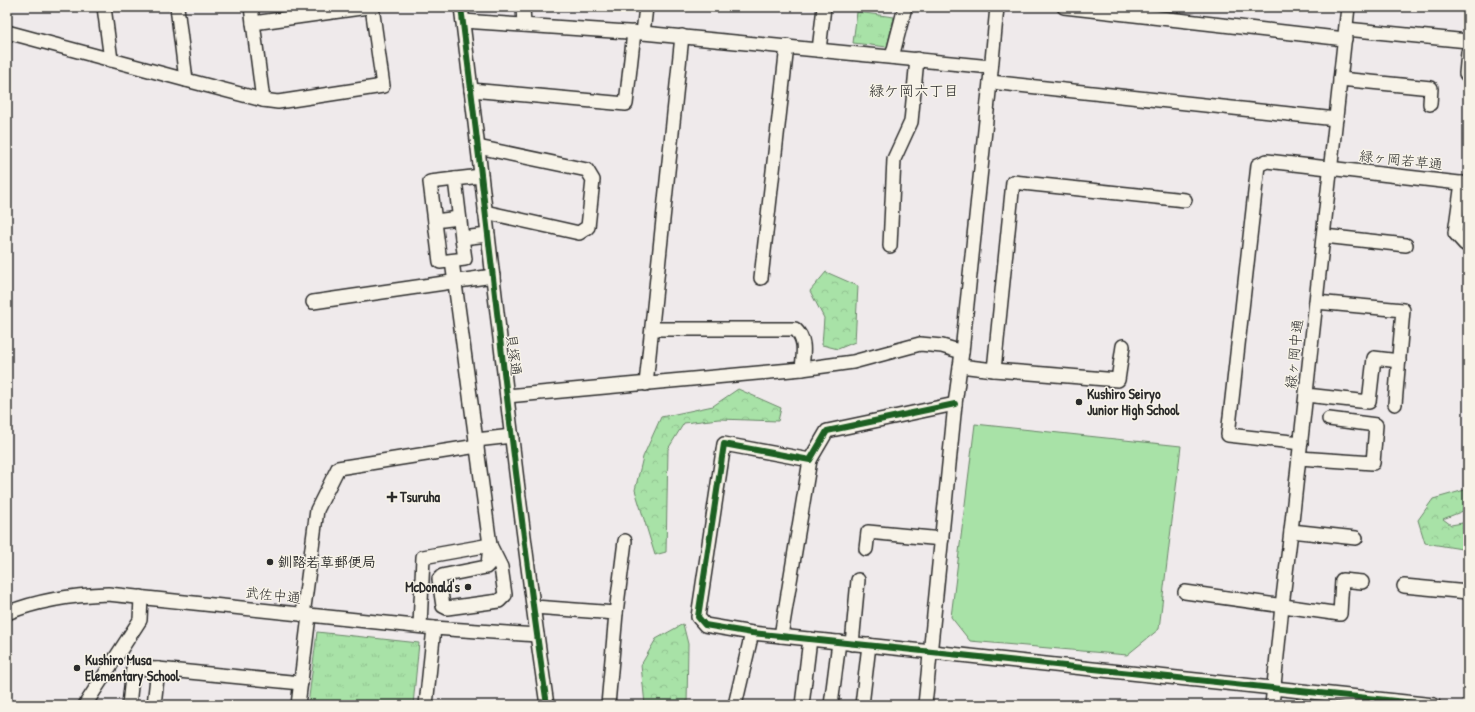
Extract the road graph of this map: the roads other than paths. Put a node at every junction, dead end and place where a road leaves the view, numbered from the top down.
1 (104, 7) edge
2 (177, 7) edge
3 (251, 7) edge
4 (368, 7) edge
5 (372, 7) edge
6 (461, 7) edge
7 (523, 7) edge
8 (646, 7) edge
9 (824, 7) edge
10 (905, 7) edge
11 (997, 7) edge
12 (1065, 7) edge
13 (1348, 7) edge
14 (1161, 13) edge
15 (463, 21) junction
16 (253, 23) junction
17 (524, 25) junction
18 (7, 32) edge
19 (638, 32) junction
20 (1345, 34) junction
21 (682, 36) junction
22 (1468, 41) edge
23 (787, 46) junction
24 (819, 50) junction
25 (1468, 52) edge
26 (892, 57) junction
27 (111, 60) junction
28 (917, 60) junction
29 (991, 67) junction
30 (1466, 74) dead end
31 (1340, 79) junction
32 (186, 80) junction
33 (990, 82) junction
34 (471, 90) junction
35 (263, 100) junction
36 (1430, 104) dead end
37 (1336, 120) junction
38 (478, 147) junction
39 (1330, 168) junction
40 (481, 176) junction
41 (455, 179) junction
42 (1465, 183) edge
43 (1185, 200) dead end
44 (485, 212) junction
45 (459, 218) junction
46 (435, 221) junction
47 (488, 235) junction
48 (1324, 236) junction
49 (462, 238) junction
50 (1468, 244) edge
51 (1406, 245) dead end
52 (890, 246) dead end
53 (452, 261) junction
54 (493, 276) junction
55 (762, 278) dead end
56 (455, 282) junction
57 (314, 302) dead end
58 (1316, 302) junction
59 (653, 328) junction
60 (1123, 346) dead end
61 (962, 352) junction
62 (1399, 361) junction
63 (960, 366) junction
64 (802, 369) junction
65 (994, 370) junction
66 (646, 384) junction
67 (1306, 395) junction
68 (507, 396) junction
69 (955, 404) junction
70 (1395, 404) dead end
71 (1329, 419) dead end
72 (512, 436) junction
73 (476, 443) junction
74 (1301, 443) junction
75 (1299, 458) junction
76 (810, 460) junction
77 (1291, 531) junction
78 (1356, 538) dead end
79 (942, 539) junction
80 (625, 541) dead end
81 (490, 545) junction
82 (866, 549) dead end
83 (858, 580) dead end
84 (1362, 582) dead end
85 (1404, 586) dead end
86 (1185, 592) dead end
87 (1468, 592) edge
88 (141, 597) junction
89 (1282, 606) junction
90 (534, 607) junction
91 (7, 613) edge
92 (616, 613) junction
93 (306, 615) junction
94 (420, 626) junction
95 (434, 628) junction
96 (752, 633) junction
97 (537, 635) junction
98 (781, 636) junction
99 (810, 639) junction
100 (845, 643) junction
101 (869, 645) junction
102 (930, 652) junction
103 (109, 666) junction
104 (133, 668) junction
105 (158, 669) junction
106 (300, 683) junction
107 (1275, 688) junction
108 (1398, 703) edge
109 (85, 705) edge
110 (129, 705) edge
111 (154, 705) edge
112 (298, 705) edge
113 (426, 705) edge
114 (547, 705) edge
115 (608, 705) edge
116 (736, 705) edge
117 (802, 705) edge
118 (831, 705) edge
119 (862, 705) edge
120 (924, 705) edge
121 (1272, 705) edge
122 (1434, 705) edge

1 - 27 street
2 - 32 street
3 - 16 street
4 - 16 street
5 - 35 street
6 - 15 street, 貝塚通
7 - 17 street
8 - 19 street
9 - 24 street
10 - 26 street
11 - 29 street
12 - 14 street
13 - 20 street, 緑ヶ岡中通
14 - 20 street
15 - 17 street
15 - 34 street, 貝塚通
16 - 35 street
17 - 19 street
18 - 27 street
19 - 21 street
19 - 34 street
20 - 22 street
20 - 31 street, 緑ヶ岡中通
21 - 23 street
21 - 59 street
23 - 24 street
23 - 55 street
24 - 26 street
25 - 30 street
26 - 28 street
27 - 32 street
28 - 29 street
28 - 52 street
29 - 33 street
31 - 36 street
31 - 37 street, 緑ヶ岡中通
32 - 35 street
33 - 37 street
33 - 61 street
34 - 38 street, 貝塚通
37 - 39 street, 緑ヶ岡中通
38 - 40 street, 貝塚通
38 - 44 street
39 - 42 street, 緑ヶ岡若草通
39 - 48 street, 緑ヶ岡中通
39 - 74 street, 緑ヶ岡若草通
40 - 41 street
40 - 44 street, 貝塚通
41 - 45 street
41 - 46 street
42 - 50 street
43 - 65 street
44 - 47 street, 貝塚通
45 - 46 street
45 - 49 street
46 - 53 street
47 - 49 street
47 - 54 street, 貝塚通
48 - 51 street
48 - 58 street, 緑ヶ岡中通
49 - 53 street
53 - 56 street
54 - 56 street
54 - 68 street, 貝塚通
56 - 57 street
56 - 73 street
58 - 62 street
58 - 67 street, 緑ヶ岡中通
59 - 64 street
59 - 66 street
60 - 65 street
61 - 63 street
61 - 64 street
62 - 67 street
62 - 70 street
63 - 65 street
63 - 69 street
64 - 66 street
66 - 68 street
67 - 74 street, 緑ヶ岡中通
68 - 72 street, 貝塚通
69 - 76 street
69 - 79 street
71 - 75 street
72 - 73 street
72 - 90 street, 貝塚通
73 - 81 street
73 - 93 street
74 - 75 street, 緑ヶ岡中通
75 - 77 street, 緑ヶ岡中通
76 - 96 street
76 - 98 street
77 - 78 street
77 - 89 street, 緑ヶ岡中通
79 - 82 street
79 - 102 street
80 - 92 street
81 - 81 street
81 - 94 street
83 - 100 street
84 - 89 street
85 - 87 street
86 - 89 street
88 - 91 street, 武佐中通
88 - 93 street, 武佐中通
88 - 103 street
89 - 107 street, 緑ヶ岡中通
90 - 92 street
90 - 97 street, 貝塚通
92 - 115 street
93 - 94 street, 武佐中通
93 - 106 street
94 - 95 street, 武佐中通
95 - 97 street, 武佐中通
95 - 113 street
96 - 98 street
96 - 116 street
97 - 114 street, 貝塚通
98 - 99 street
99 - 100 street
99 - 117 street
100 - 101 street
100 - 118 street
101 - 102 street
101 - 119 street
102 - 107 street
102 - 120 street
103 - 104 street
103 - 109 street
104 - 105 street
104 - 110 street
105 - 106 street
105 - 111 street
106 - 112 street
107 - 108 street
107 - 121 street, 緑ヶ岡中通
108 - 122 street

